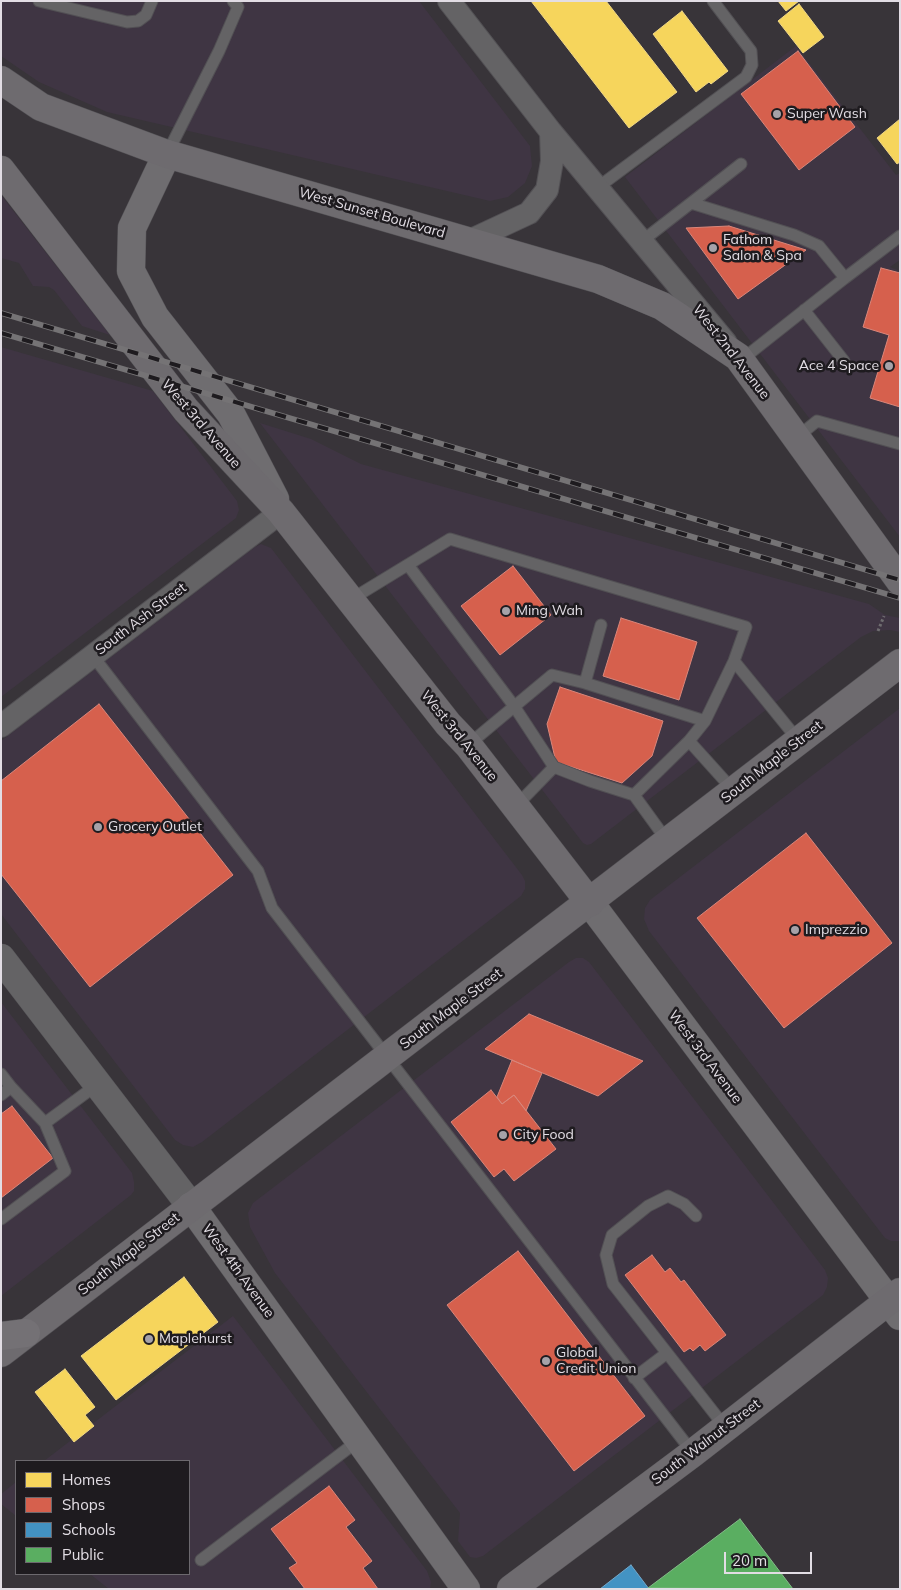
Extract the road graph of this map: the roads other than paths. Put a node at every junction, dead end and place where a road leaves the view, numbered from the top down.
1 (39, 1) edge
2 (152, 1) edge
3 (233, 1) edge
4 (449, 1) edge
5 (713, 1) edge
6 (1, 80) edge
7 (551, 132) junction
8 (167, 154) junction
9 (741, 164) dead end
10 (1, 170) edge
11 (597, 188) junction
12 (691, 203) junction
13 (900, 236) edge
14 (469, 241) junction
15 (642, 241) junction
16 (845, 278) junction
17 (804, 310) junction
18 (738, 359) junction
19 (844, 361) dead end
20 (796, 438) junction
21 (900, 444) edge
22 (281, 512) junction
23 (408, 565) junction
24 (900, 581) edge
25 (350, 600) junction
26 (601, 625) dead end
27 (93, 656) junction
28 (734, 661) junction
29 (900, 663) edge
30 (585, 683) junction
31 (514, 706) junction
32 (705, 721) junction
33 (1, 726) edge
34 (690, 741) junction
35 (799, 741) junction
36 (468, 745) junction
37 (554, 767) junction
38 (734, 791) junction
39 (634, 795) junction
40 (515, 807) junction
41 (668, 842) junction
42 (590, 903) junction
43 (1, 958) edge
44 (386, 1058) junction
45 (1, 1074) edge
46 (98, 1084) junction
47 (11, 1087) junction
48 (1, 1095) edge
49 (45, 1123) junction
50 (191, 1206) junction
51 (696, 1216) dead end
52 (1, 1219) edge
53 (896, 1303) edge
54 (14, 1335) edge
55 (666, 1352) junction
56 (1, 1353) edge
57 (634, 1378) junction
58 (725, 1428) junction
59 (359, 1440) junction
60 (693, 1453) junction
61 (201, 1560) dead end
62 (466, 1589) edge
63 (511, 1589) edge

1 - 2 lane
3 - 8 lane
4 - 7 street, West 2nd Avenue
5 - 11 lane
6 - 8 main road, West Sunset Boulevard
7 - 11 street, West 2nd Avenue
7 - 14 street
8 - 14 main road, West Sunset Boulevard
8 - 22 main road
9 - 12 lane
10 - 22 main road, West 3rd Avenue
11 - 15 street, West 2nd Avenue
12 - 15 lane
12 - 16 lane
13 - 16 lane
14 - 18 main road, West Sunset Boulevard
15 - 18 street, West 2nd Avenue
16 - 17 lane
17 - 18 lane
17 - 19 lane
18 - 20 main road, West 2nd Avenue
20 - 21 lane
20 - 24 main road, West 2nd Avenue
22 - 25 main road, West 3rd Avenue
22 - 27 street, South Ash Street
23 - 25 lane
23 - 28 lane
23 - 31 lane
25 - 36 main road, West 3rd Avenue
26 - 30 lane
27 - 33 street, South Ash Street
27 - 44 lane
28 - 32 lane
28 - 35 lane
29 - 35 main road, South Maple Street
30 - 31 lane
30 - 32 lane
31 - 36 lane
31 - 37 lane
32 - 34 lane
34 - 38 lane
34 - 39 lane
35 - 38 main road, South Maple Street
36 - 40 main road, West 3rd Avenue
37 - 39 lane
37 - 40 lane
38 - 41 main road, South Maple Street
39 - 41 lane
40 - 42 main road, West 3rd Avenue
41 - 42 main road, South Maple Street
42 - 44 main road, South Maple Street
42 - 53 main road, West 3rd Avenue
43 - 46 street, West 4th Avenue
44 - 50 main road, South Maple Street
44 - 57 lane
45 - 47 lane
46 - 49 lane
46 - 50 street, West 4th Avenue
47 - 48 lane
47 - 49 lane
49 - 52 lane
50 - 54 main road, South Maple Street
50 - 59 main road, West 4th Avenue
51 - 55 lane
53 - 58 main road, South Walnut Street
54 - 56 main road, South Maple Street
55 - 57 lane
55 - 58 lane
57 - 60 lane
58 - 60 main road, South Walnut Street
59 - 61 lane
59 - 62 main road, West 4th Avenue
60 - 63 main road, South Walnut Street

